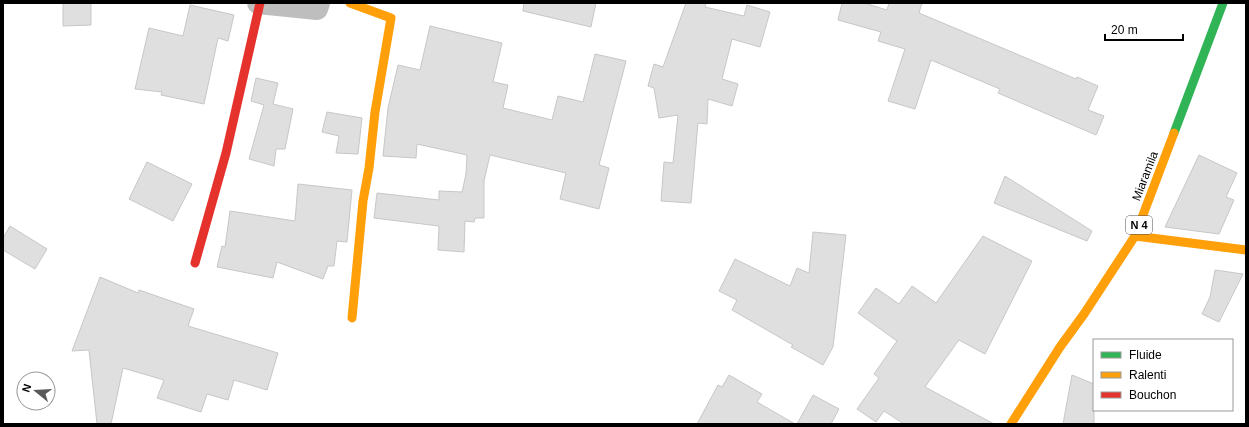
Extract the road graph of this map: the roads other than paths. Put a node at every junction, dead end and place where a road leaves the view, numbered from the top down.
1 (259, 3) edge
2 (319, 3) edge
3 (350, 3) edge
4 (1223, 3) edge
5 (1135, 236) junction
6 (1246, 250) edge
7 (195, 263) dead end
8 (352, 318) dead end
9 (1011, 424) edge

1 - 2 street
1 - 7 street
3 - 8 street
4 - 5 street, Miaramila / N 4
5 - 6 street
5 - 9 street, Miaramila / N 4

